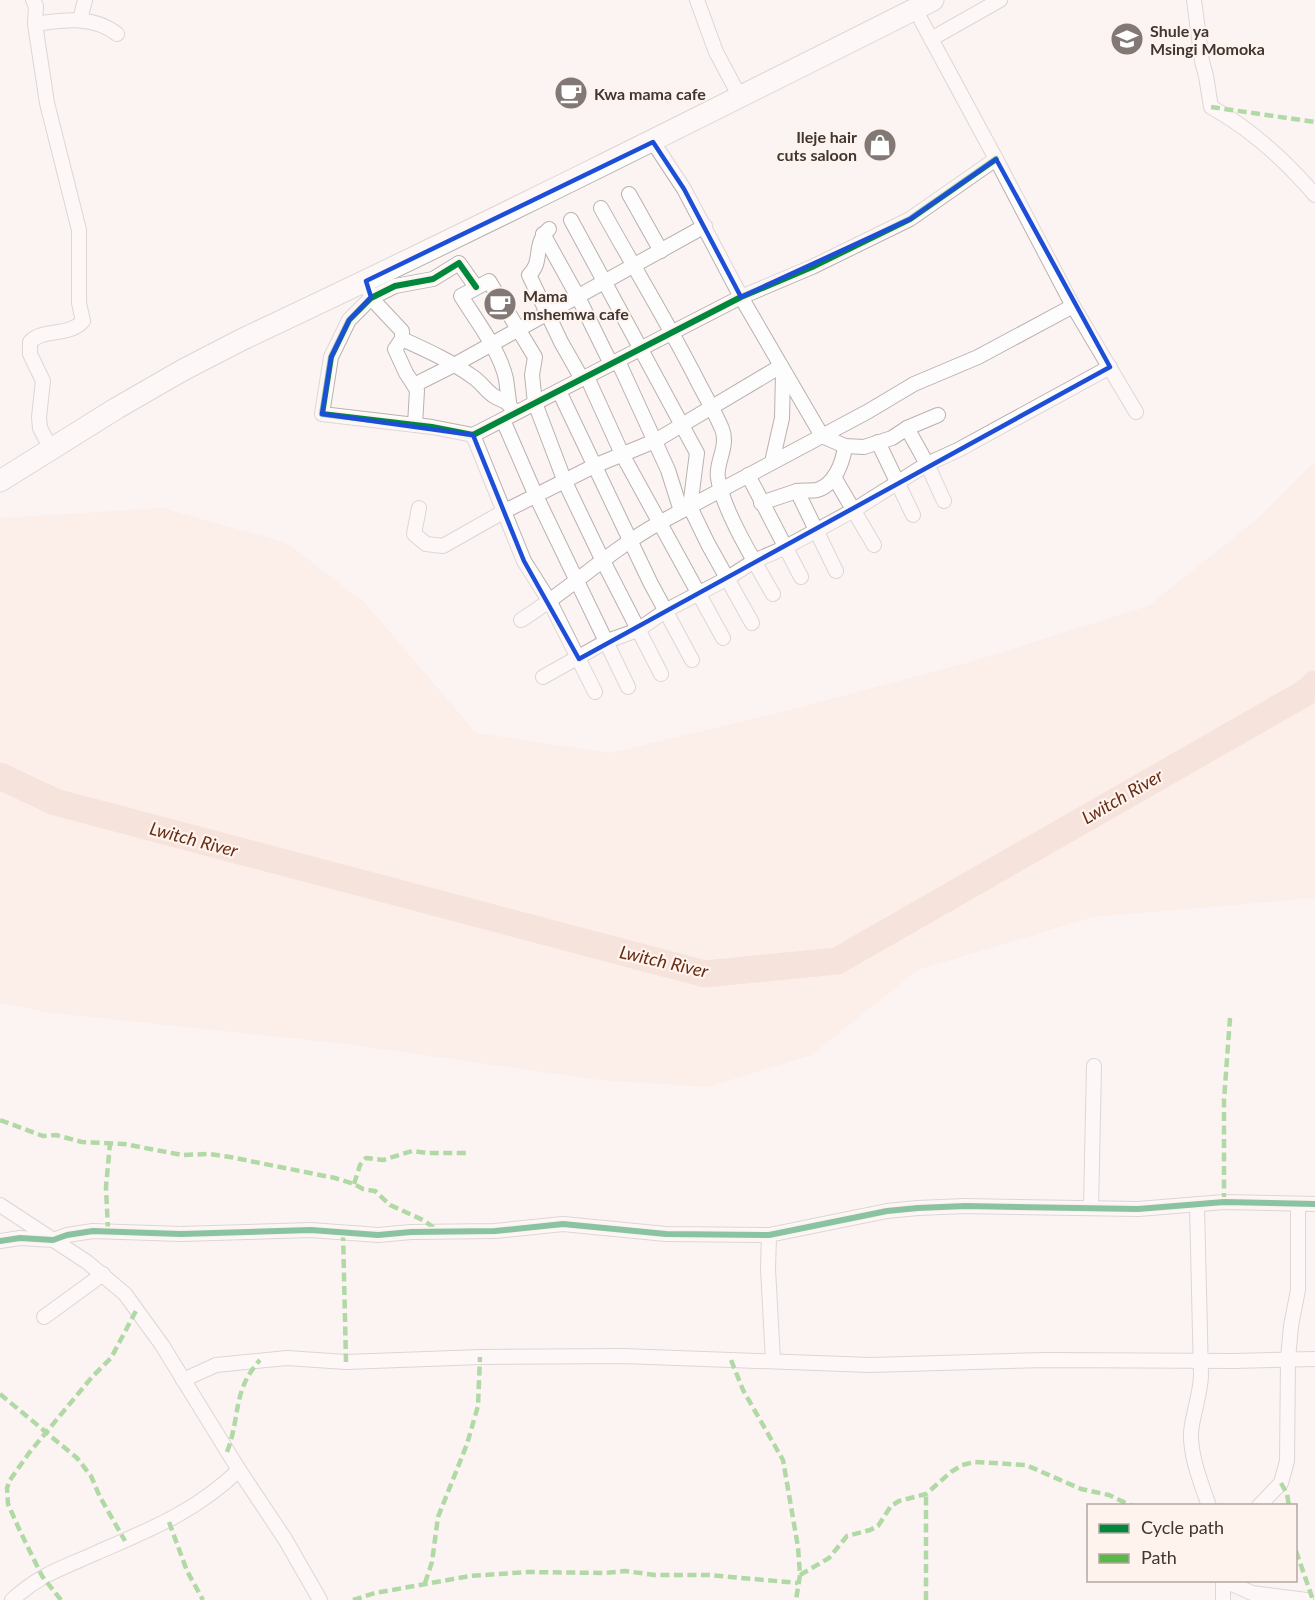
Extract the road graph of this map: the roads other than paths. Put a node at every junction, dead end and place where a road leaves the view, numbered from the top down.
1 (33, 0) edge
2 (85, 0) edge
3 (697, 0) edge
4 (999, 0) edge
5 (1194, 0) edge
6 (924, 5) edge
7 (80, 20) junction
8 (35, 24) junction
9 (117, 34) dead end
10 (931, 39) junction
11 (740, 97) junction
12 (653, 142) junction
13 (996, 159) junction
14 (629, 194) dead end
15 (1315, 195) edge
16 (601, 208) dead end
17 (572, 220) dead end
18 (705, 226) junction
19 (661, 251) junction
20 (633, 266) junction
21 (604, 283) junction
22 (476, 287) junction
23 (369, 290) junction
24 (578, 297) junction
25 (741, 297) junction
26 (1073, 306) junction
27 (546, 313) junction
28 (519, 328) junction
29 (673, 332) junction
30 (402, 339) junction
31 (490, 345) junction
32 (642, 348) junction
33 (615, 362) junction
34 (454, 365) junction
35 (1110, 367) junction
36 (782, 368) junction
37 (584, 378) junction
38 (414, 385) junction
39 (560, 391) junction
40 (535, 403) junction
41 (710, 406) junction
42 (509, 412) junction
43 (1136, 412) dead end
44 (938, 415) dead end
45 (682, 424) junction
46 (415, 425) junction
47 (907, 428) junction
48 (473, 435) junction
49 (822, 436) junction
50 (655, 441) junction
51 (878, 442) junction
52 (845, 446) junction
53 (51, 449) junction
54 (622, 454) junction
55 (772, 462) junction
56 (927, 464) junction
57 (594, 466) junction
58 (748, 475) junction
59 (834, 477) junction
60 (0, 481) edge
61 (565, 482) junction
62 (896, 482) junction
63 (720, 490) junction
64 (797, 491) junction
65 (536, 496) junction
66 (944, 501) dead end
67 (761, 503) junction
68 (419, 508) dead end
69 (686, 509) junction
70 (854, 510) junction
71 (503, 512) junction
72 (913, 515) dead end
73 (659, 523) junction
74 (815, 531) junction
75 (630, 540) junction
76 (874, 545) dead end
77 (784, 548) junction
78 (602, 559) junction
79 (754, 561) junction
80 (836, 572) dead end
81 (801, 577) dead end
82 (728, 578) junction
83 (577, 580) junction
84 (699, 594) junction
85 (772, 594) dead end
86 (550, 602) junction
87 (665, 611) junction
88 (521, 621) dead end
89 (752, 623) dead end
90 (638, 630) junction
91 (723, 638) dead end
92 (607, 641) junction
93 (579, 659) junction
94 (692, 660) dead end
95 (662, 674) dead end
96 (543, 677) dead end
97 (628, 687) dead end
98 (595, 692) dead end
99 (1094, 1066) dead end
100 (1315, 1203) edge
101 (1298, 1204) junction
102 (0, 1205) edge
103 (1197, 1205) junction
104 (1091, 1208) junction
105 (769, 1235) junction
106 (53, 1240) junction
107 (0, 1241) edge
108 (103, 1274) junction
109 (44, 1317) dead end
110 (1288, 1359) junction
111 (1315, 1359) edge
112 (773, 1360) junction
113 (1202, 1361) junction
114 (183, 1380) junction
115 (239, 1470) junction
116 (1208, 1504) edge
117 (1261, 1504) edge
118 (1223, 1582) edge
119 (1225, 1582) edge
120 (12, 1600) edge
121 (320, 1600) edge
122 (1223, 1600) edge
123 (1306, 1600) edge

1 - 8 street
2 - 7 street
3 - 11 street
4 - 10 street
5 - 15 street
6 - 10 street
6 - 11 highway
7 - 8 street
7 - 9 street
8 - 53 street
10 - 13 street
11 - 12 highway
12 - 18 street
12 - 23 highway
13 - 25 street
13 - 26 street
14 - 19 street
16 - 20 street
17 - 21 street
18 - 19 street
18 - 25 street
19 - 20 street
20 - 21 street
20 - 29 street
21 - 24 street
21 - 32 street
22 - 23 street
22 - 28 street
22 - 31 street
23 - 30 street
23 - 46 street
23 - 53 highway
24 - 27 street
24 - 27 street
24 - 33 street
25 - 29 street
25 - 36 street
26 - 35 street
26 - 49 street
27 - 28 street
27 - 37 street
28 - 31 street
28 - 40 street
29 - 32 street
29 - 41 street
30 - 34 street
30 - 38 street
31 - 34 street
31 - 42 street
32 - 33 street
32 - 45 street
33 - 37 street
33 - 50 street
34 - 38 street
34 - 42 street
35 - 43 street
35 - 56 street
36 - 41 street
36 - 49 street
36 - 55 street
37 - 39 street
37 - 54 street
38 - 46 street
39 - 40 street
39 - 57 street
40 - 42 street
40 - 61 street
41 - 45 street
41 - 63 street
42 - 48 street
42 - 65 street
44 - 47 street
45 - 50 street
45 - 69 street
46 - 48 street
47 - 51 street
47 - 56 street
48 - 71 street
49 - 52 street
49 - 55 street
50 - 54 street
50 - 69 street
51 - 52 street
51 - 62 street
52 - 59 street
53 - 60 highway
54 - 57 street
54 - 73 street
55 - 58 street
56 - 62 street
56 - 66 street
57 - 61 street
57 - 75 street
58 - 63 street
58 - 67 street
59 - 64 street
59 - 70 street
61 - 65 street
61 - 78 street
62 - 70 street
62 - 72 street
63 - 69 street
63 - 79 street
64 - 67 street
64 - 74 street
65 - 71 street
65 - 83 street
67 - 77 street
68 - 71 street
69 - 73 street
69 - 82 street
70 - 74 street
70 - 76 street
71 - 86 street
73 - 75 street
73 - 84 street
74 - 77 street
74 - 80 street
75 - 78 street
75 - 87 street
77 - 79 street
77 - 81 street
78 - 83 street
78 - 90 street
79 - 82 street
79 - 85 street
82 - 84 street
82 - 89 street
83 - 86 street
83 - 92 street
84 - 87 street
84 - 91 street
86 - 88 street
86 - 93 street
87 - 90 street
87 - 94 street
90 - 92 street
90 - 95 street
92 - 93 street
92 - 97 street
93 - 96 street
93 - 98 street
99 - 104 street
100 - 101 street
101 - 103 street
101 - 110 street
102 - 106 street
103 - 104 street
103 - 113 street
104 - 105 street
105 - 106 street
105 - 112 street
106 - 107 street
106 - 108 street
108 - 109 street
108 - 114 street
110 - 111 street
110 - 113 street
110 - 117 street
112 - 113 street
112 - 114 street
113 - 116 street
114 - 115 street
115 - 120 street
115 - 121 street
118 - 122 street
119 - 123 street

